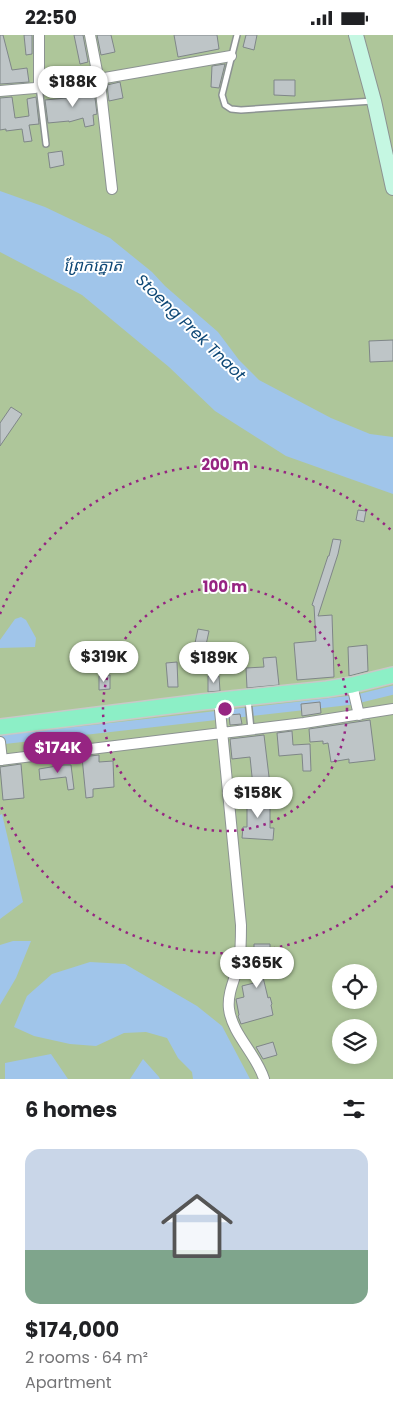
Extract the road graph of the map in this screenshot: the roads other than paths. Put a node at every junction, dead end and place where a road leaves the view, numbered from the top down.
1 (39, 35) edge
2 (90, 35) edge
3 (237, 35) edge
4 (356, 35) edge
5 (231, 56) junction
6 (99, 79) junction
7 (39, 86) junction
8 (0, 91) edge
9 (374, 101) junction
10 (46, 144) dead end
11 (393, 188) edge
12 (112, 189) dead end
13 (393, 675) edge
14 (353, 690) junction
15 (249, 704) junction
16 (220, 707) junction
17 (393, 709) edge
18 (358, 711) junction
19 (251, 725) junction
20 (0, 727) edge
21 (222, 730) junction
22 (0, 742) edge
23 (1, 760) edge
24 (264, 1079) edge

1 - 7 street
2 - 6 street
3 - 5 lane
4 - 9 street
5 - 6 street
5 - 9 lane
6 - 12 street
7 - 8 street
7 - 10 lane
9 - 11 street
13 - 14 main road
14 - 15 main road
14 - 18 street
15 - 16 main road
15 - 19 lane
16 - 20 main road
16 - 21 street
17 - 18 street
18 - 19 street
19 - 21 street
21 - 23 street
21 - 24 street
22 - 23 street

